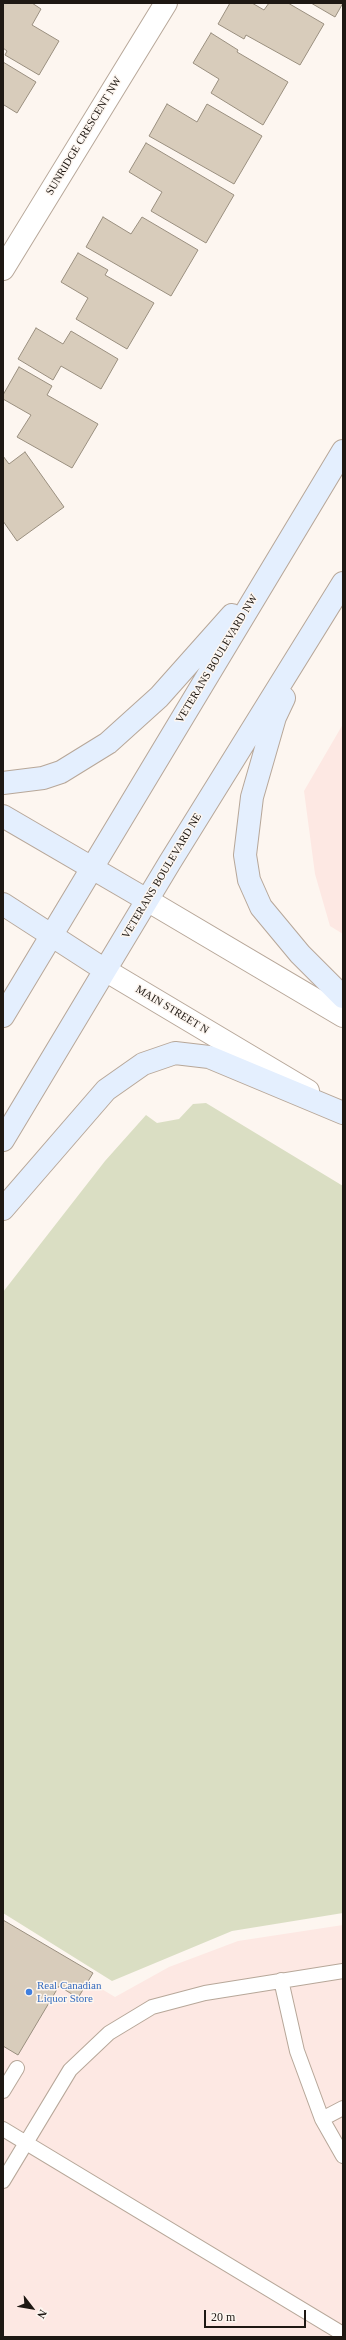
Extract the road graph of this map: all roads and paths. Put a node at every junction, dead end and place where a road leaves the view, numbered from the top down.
1 (166, 3) edge
2 (3, 269) edge
3 (343, 451) edge
4 (269, 574) junction
5 (343, 583) edge
6 (343, 598) edge
7 (323, 615) junction
8 (3, 783) edge
9 (3, 816) edge
10 (91, 867) junction
11 (147, 900) junction
12 (3, 904) edge
13 (51, 936) junction
14 (105, 970) junction
15 (343, 997) edge
16 (3, 1016) edge
17 (343, 1016) edge
18 (343, 1112) edge
19 (3, 1140) edge
20 (3, 1209) edge
21 (343, 1971) edge
22 (281, 1980) junction
23 (17, 2068) dead end
24 (3, 2091) edge
25 (343, 2108) edge
26 (322, 2119) junction
27 (3, 2129) edge
28 (26, 2143) junction
29 (343, 2156) edge
30 (3, 2180) edge
31 (343, 2334) edge

1 - 2 street, SUNRIDGE CRESCENT NW
3 - 4 main road, VETERANS BOULEVARD NW
4 - 8 main road
4 - 10 main road, VETERANS BOULEVARD NW
5 - 7 main road
6 - 7 lane
7 - 11 main road, VETERANS BOULEVARD NE
7 - 15 main road
9 - 10 main road
10 - 11 main road
10 - 13 main road, VETERANS BOULEVARD NW
11 - 14 main road, VETERANS BOULEVARD NE
11 - 17 street
12 - 13 main road, MAIN STREET N
13 - 14 main road, MAIN STREET N
13 - 16 main road
14 - 18 street, MAIN STREET N
14 - 19 main road, VETERANS BOULEVARD NE
18 - 20 main road
21 - 22 lane
22 - 26 lane
22 - 28 lane
23 - 24 lane
25 - 26 lane
26 - 29 lane
27 - 28 lane
28 - 30 lane
28 - 31 lane

